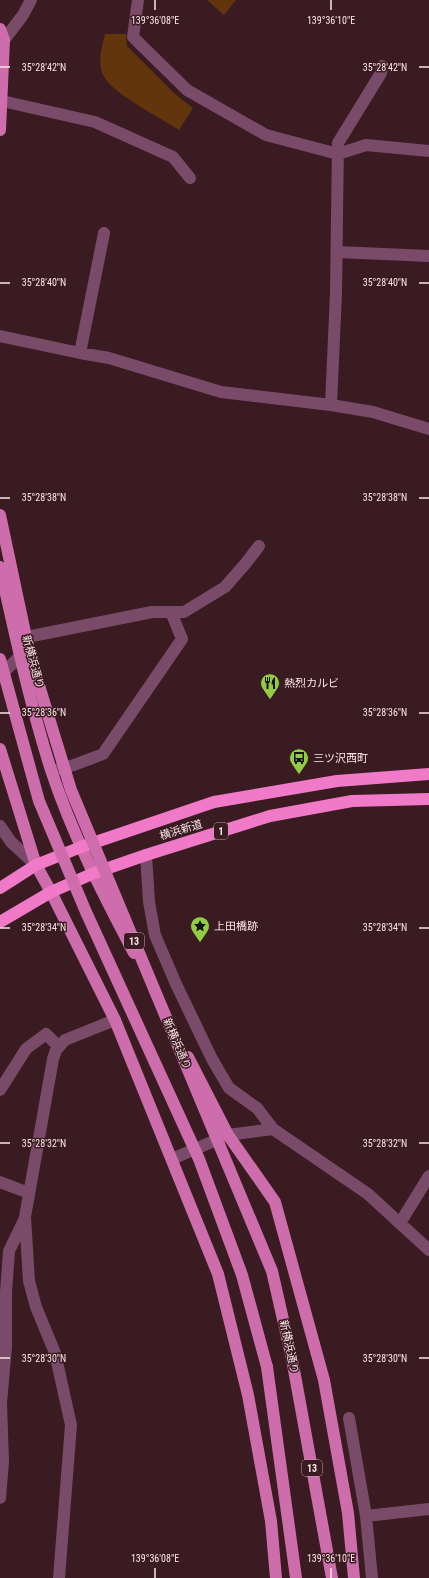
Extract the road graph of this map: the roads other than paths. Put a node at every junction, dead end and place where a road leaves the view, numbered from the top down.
1 (31, 0) edge
2 (138, 0) edge
3 (2, 35) edge
4 (382, 66) dead end
5 (2, 101) junction
6 (0, 130) edge
7 (429, 151) edge
8 (338, 154) junction
9 (190, 178) dead end
10 (104, 233) dead end
11 (337, 252) junction
12 (429, 256) edge
13 (0, 336) edge
14 (80, 353) junction
15 (331, 405) junction
16 (429, 429) edge
17 (0, 515) edge
18 (259, 546) dead end
19 (0, 567) edge
20 (171, 612) junction
21 (16, 640) junction
22 (19, 657) junction
23 (0, 659) edge
24 (0, 676) edge
25 (0, 749) edge
26 (52, 771) junction
27 (429, 774) edge
28 (429, 799) edge
29 (0, 826) edge
30 (81, 847) junction
31 (146, 855) junction
32 (36, 865) junction
33 (94, 873) junction
34 (0, 888) edge
35 (51, 892) junction
36 (0, 922) edge
37 (115, 1020) junction
38 (59, 1047) junction
39 (0, 1090) edge
40 (273, 1129) junction
41 (228, 1136) junction
42 (172, 1159) junction
43 (429, 1176) edge
44 (0, 1182) edge
45 (30, 1193) junction
46 (25, 1217) junction
47 (400, 1223) junction
48 (429, 1250) edge
49 (349, 1418) dead end
50 (0, 1498) edge
51 (429, 1509) edge
52 (366, 1516) junction
53 (59, 1578) edge
54 (276, 1578) edge
55 (296, 1578) edge
56 (332, 1578) edge
57 (354, 1578) edge
58 (372, 1578) edge

1 - 3 street
2 - 8 street
3 - 5 main road
4 - 8 street
5 - 6 main road
5 - 9 street
7 - 8 street
8 - 11 street
10 - 14 street
11 - 12 street
11 - 15 street
13 - 14 street
14 - 15 street
15 - 16 street
17 - 56 main road, 新横浜通り / 13, bridge
18 - 20 street
19 - 21 main road
20 - 21 street
20 - 26 street
21 - 22 main road
22 - 24 street
22 - 26 main road
23 - 55 main road, bridge
25 - 32 main road
26 - 30 main road
27 - 30 highway, 横浜新道
28 - 31 highway, 横浜新道 / 1
29 - 32 street
30 - 32 highway, 横浜新道
30 - 33 main road
31 - 33 highway, 横浜新道 / 1
31 - 40 street
32 - 34 highway, 横浜新道
32 - 35 main road
33 - 35 highway, 横浜新道 / 1
33 - 41 main road
35 - 36 highway, 横浜新道 / 1
35 - 37 main road
37 - 38 street
37 - 42 main road
38 - 39 street
38 - 45 street
40 - 41 street
40 - 47 street
41 - 42 street
41 - 57 main road
42 - 54 main road
43 - 47 street
44 - 45 street
45 - 46 street
46 - 50 street
46 - 53 street
47 - 48 street
49 - 52 street
51 - 52 street
52 - 58 street

